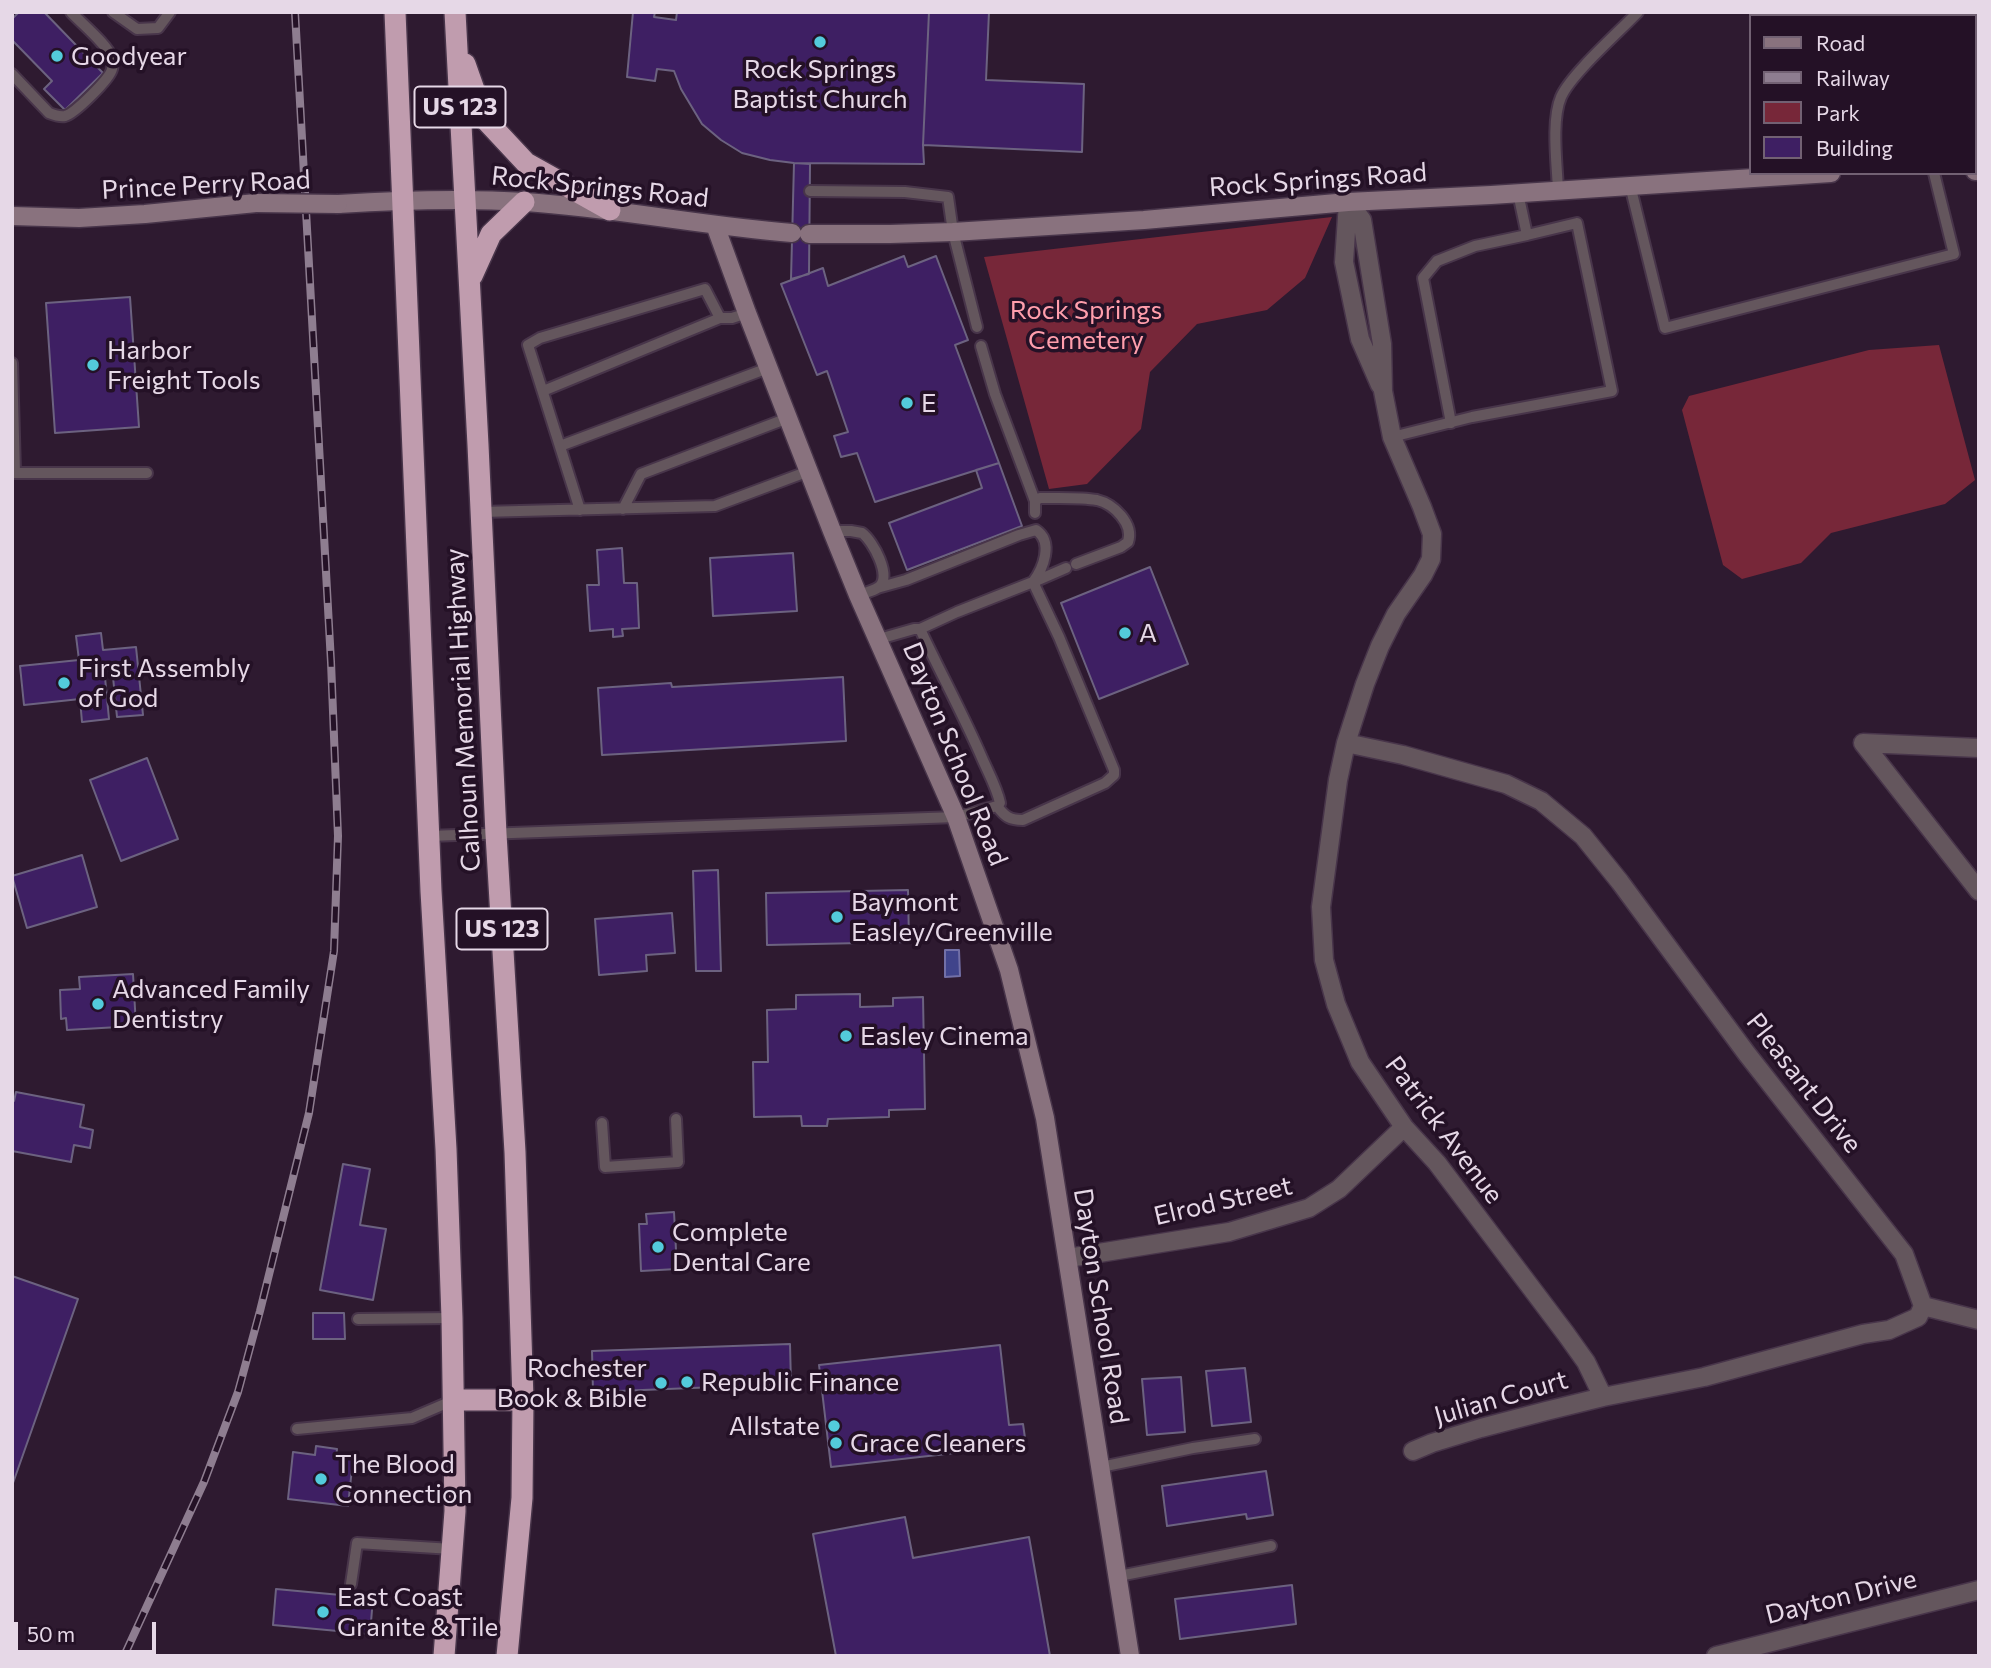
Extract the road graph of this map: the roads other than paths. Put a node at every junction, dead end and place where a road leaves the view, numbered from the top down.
1 (71, 12) edge
2 (113, 12) edge
3 (170, 12) edge
4 (395, 12) edge
5 (455, 12) edge
6 (1638, 12) edge
7 (456, 37) junction
8 (12, 74) edge
9 (1798, 175) edge
10 (1934, 175) edge
11 (1630, 185) junction
12 (1558, 190) junction
13 (810, 191) dead end
14 (1518, 193) junction
15 (402, 200) junction
16 (466, 201) junction
17 (524, 202) junction
18 (1348, 202) junction
19 (610, 211) junction
20 (12, 216) edge
21 (715, 225) junction
22 (953, 232) junction
23 (1527, 235) junction
24 (470, 281) junction
25 (747, 313) junction
26 (720, 318) junction
27 (977, 327) dead end
28 (981, 345) dead end
29 (12, 363) edge
30 (768, 368) junction
31 (543, 391) junction
32 (1383, 391) junction
33 (788, 418) junction
34 (1451, 423) junction
35 (1392, 437) junction
36 (560, 446) junction
37 (809, 471) junction
38 (14, 473) edge
39 (147, 473) dead end
40 (623, 509) junction
41 (580, 510) junction
42 (481, 512) junction
43 (1036, 513) junction
44 (832, 531) junction
45 (1033, 582) junction
46 (877, 588) junction
47 (858, 595) junction
48 (920, 629) junction
49 (879, 639) junction
50 (1346, 743) junction
51 (1979, 748) edge
52 (998, 806) junction
53 (956, 817) junction
54 (496, 834) junction
55 (429, 836) junction
56 (1979, 891) edge
57 (676, 1119) dead end
58 (602, 1123) dead end
59 (1404, 1127) junction
60 (1068, 1258) junction
61 (1923, 1306) junction
62 (452, 1318) junction
63 (358, 1319) dead end
64 (1979, 1320) edge
65 (1603, 1397) junction
66 (454, 1400) junction
67 (523, 1400) junction
68 (297, 1429) dead end
69 (1255, 1439) dead end
70 (1413, 1451) dead end
71 (1101, 1467) junction
72 (1271, 1546) dead end
73 (452, 1549) junction
74 (1119, 1576) junction
75 (351, 1584) dead end
76 (1979, 1590) edge
77 (444, 1656) edge
78 (506, 1656) edge
79 (1130, 1656) edge
80 (1716, 1656) edge

1 - 8 lane
2 - 3 lane
4 - 15 highway, Calhoun Memorial Highway / US 123
5 - 7 highway, Calhoun Memorial Highway / US 123
6 - 12 lane
7 - 16 highway, Calhoun Memorial Highway / US 123
7 - 19 highway
9 - 11 street, Rock Springs Road
10 - 11 lane
11 - 12 street, Rock Springs Road
12 - 14 street, Rock Springs Road
13 - 22 lane
14 - 18 street, Rock Springs Road
14 - 23 lane
15 - 16 street, Rock Springs Road
15 - 20 street, Prince Perry Road, bridge
15 - 55 highway, Calhoun Memorial Highway / US 123
16 - 17 street, Rock Springs Road
16 - 24 highway, Calhoun Memorial Highway / US 123
17 - 19 street, Rock Springs Road
17 - 24 highway
18 - 22 street, Rock Springs Road
18 - 32 street, Patrick Avenue
18 - 32 street, Patrick Avenue
19 - 21 street, Rock Springs Road
21 - 22 street, Rock Springs Road
21 - 25 street, Dayton School Road
22 - 27 lane
23 - 34 lane
23 - 34 lane
24 - 42 highway, Calhoun Memorial Highway / US 123
25 - 26 lane
25 - 30 street, Dayton School Road
26 - 31 lane
26 - 31 lane
28 - 43 lane
29 - 38 lane
30 - 33 street, Dayton School Road
30 - 36 lane
31 - 36 lane
32 - 35 street, Patrick Avenue
33 - 37 street, Dayton School Road
33 - 40 lane
34 - 35 lane
35 - 50 street, Patrick Avenue
36 - 41 lane
37 - 40 lane
37 - 44 street, Dayton School Road
38 - 39 lane
40 - 41 lane
41 - 42 lane
42 - 54 highway, Calhoun Memorial Highway / US 123
43 - 45 lane
43 - 45 lane
43 - 46 lane
44 - 46 lane
44 - 47 street, Dayton School Road
45 - 48 lane
45 - 52 lane
46 - 47 lane
47 - 49 street, Dayton School Road
48 - 49 lane
48 - 52 lane
49 - 53 street, Dayton School Road
50 - 59 street, Patrick Avenue
50 - 61 street, Pleasant Drive
51 - 56 street
52 - 53 lane
53 - 54 lane
53 - 60 street, Dayton School Road
54 - 55 lane
54 - 67 highway, Calhoun Memorial Highway / US 123
55 - 62 highway, Calhoun Memorial Highway / US 123
57 - 58 lane
59 - 60 street, Elrod Street
59 - 65 street, Patrick Avenue
60 - 71 street, Dayton School Road
61 - 64 street
61 - 65 street
62 - 63 lane
62 - 66 highway, Calhoun Memorial Highway / US 123
65 - 70 street, Julian Court
66 - 67 highway
66 - 68 lane
66 - 73 highway, Calhoun Memorial Highway / US 123
67 - 78 highway, Calhoun Memorial Highway / US 123
69 - 71 lane
71 - 74 street, Dayton School Road
72 - 74 lane
73 - 75 lane
73 - 77 highway, Calhoun Memorial Highway / US 123
74 - 79 street, Dayton School Road
76 - 80 street, Dayton Drive

